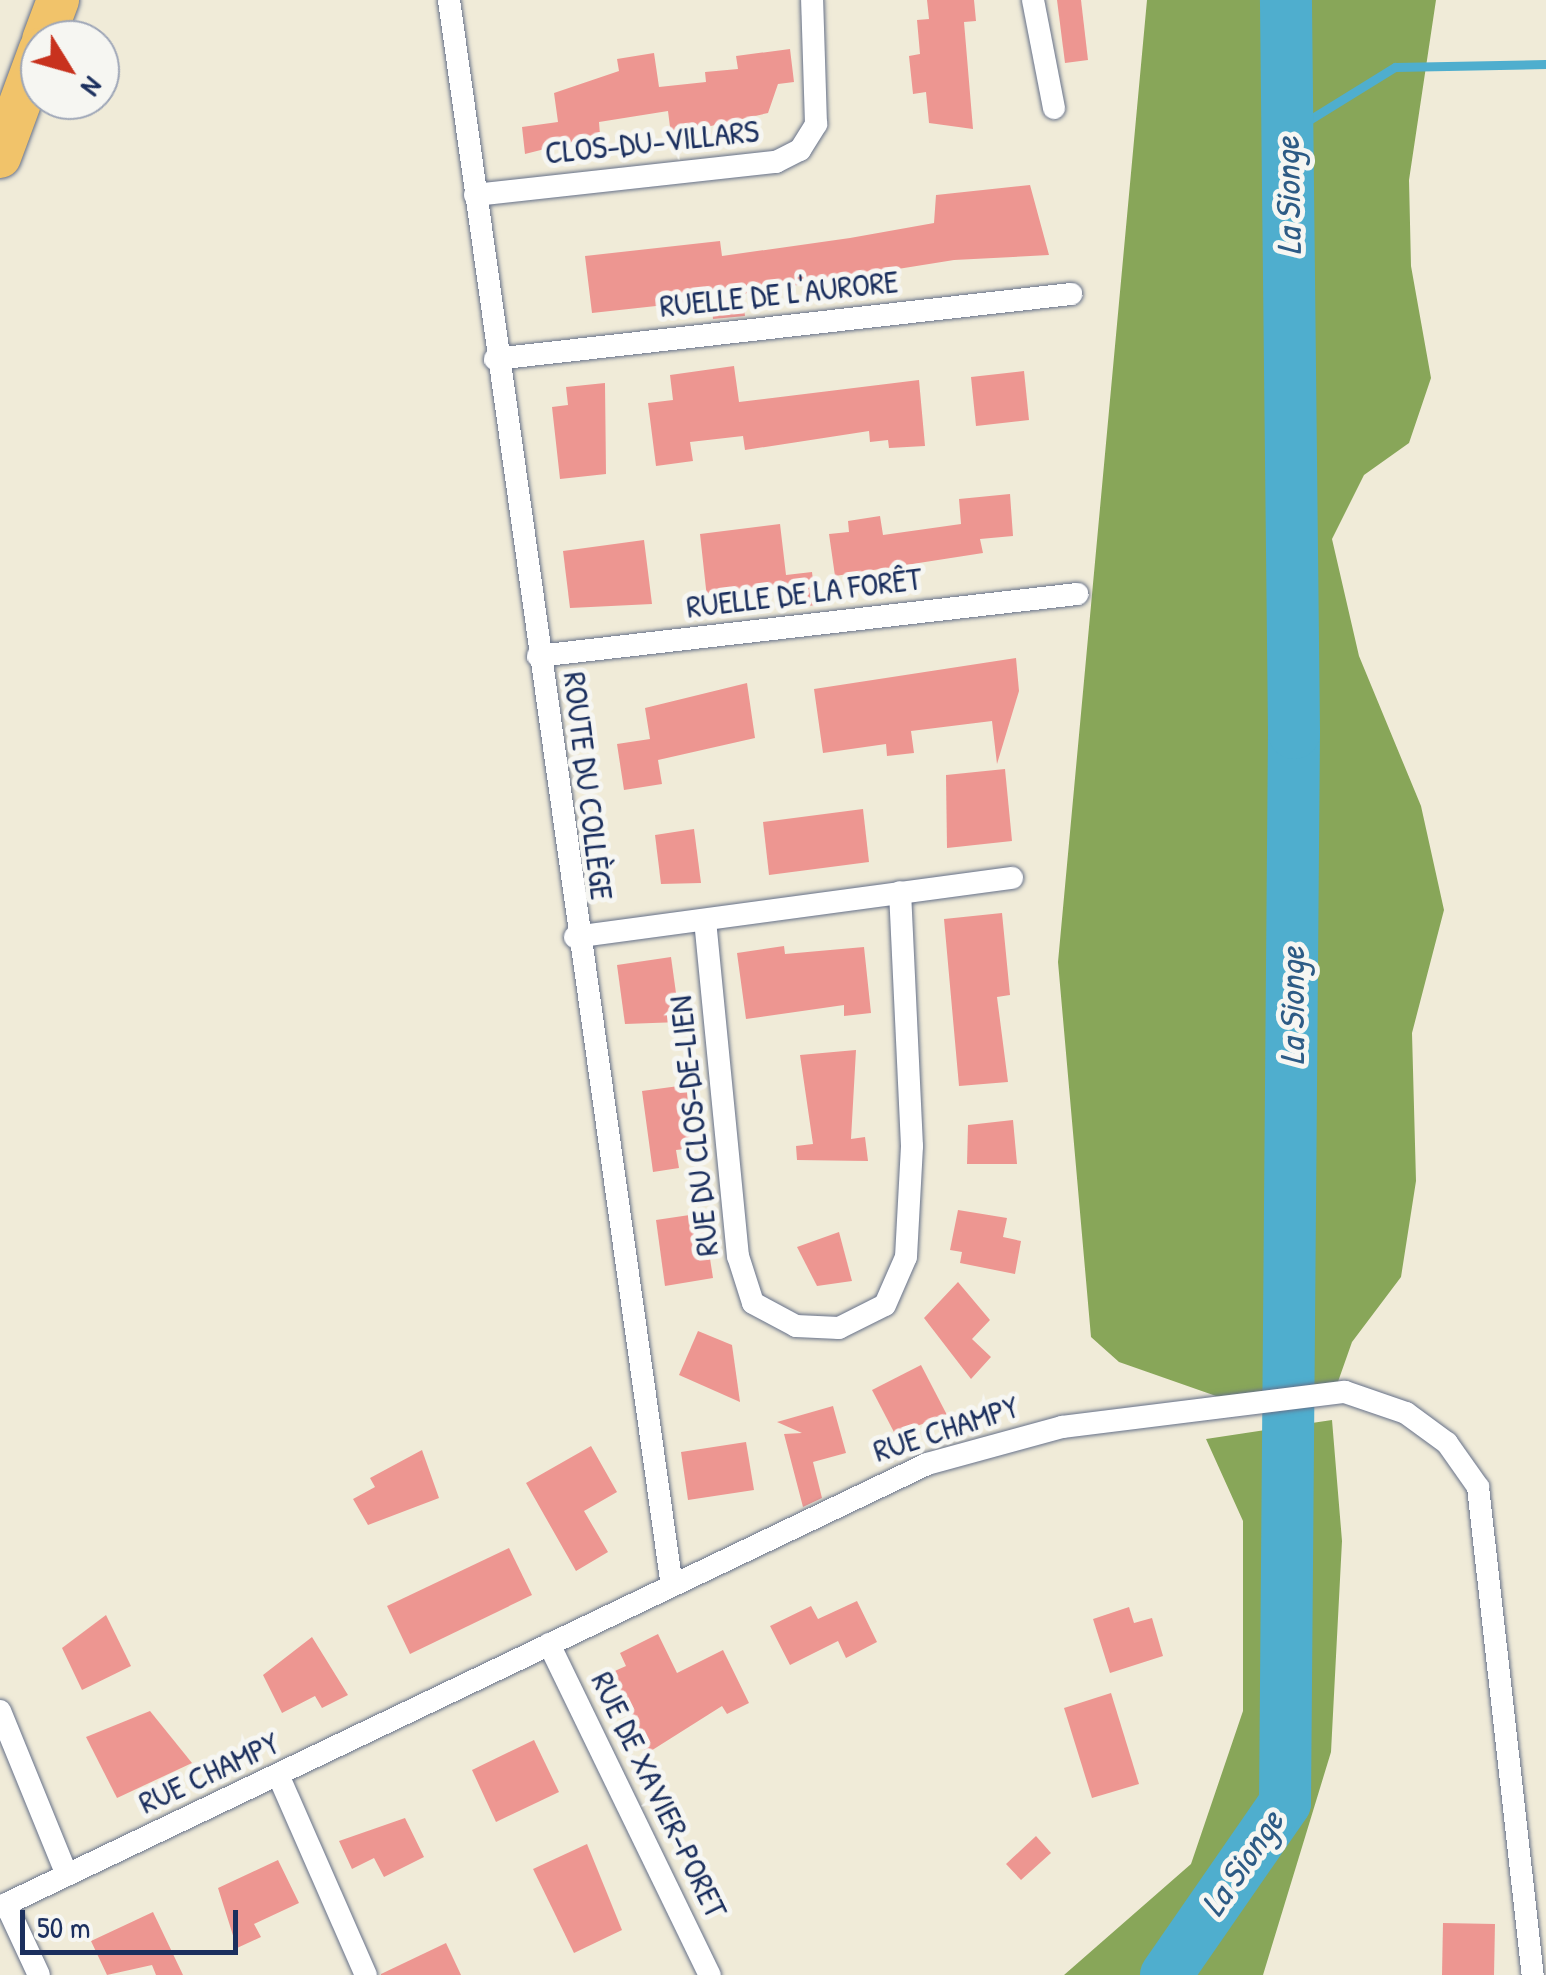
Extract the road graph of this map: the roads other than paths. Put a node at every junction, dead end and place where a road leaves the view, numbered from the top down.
1 (448, 0) edge
2 (812, 0) edge
3 (1033, 0) edge
4 (20, 102) edge
5 (1054, 108) dead end
6 (0, 157) edge
7 (475, 195) junction
8 (1070, 294) dead end
9 (495, 359) junction
10 (1077, 594) dead end
11 (538, 656) junction
12 (1012, 878) dead end
13 (900, 892) junction
14 (705, 920) junction
15 (575, 938) junction
16 (671, 1579) junction
17 (549, 1644) junction
18 (0, 1711) edge
19 (279, 1777) junction
20 (66, 1875) junction
21 (3, 1906) edge
22 (39, 1975) edge
23 (366, 1975) edge
24 (710, 1975) edge
25 (1533, 1975) edge

1 - 7 street, ROUTE DU COLLÈGE
2 - 7 street, CLOS-DU-VILLARS
3 - 5 street
4 - 6 highway
7 - 9 street, ROUTE DU COLLÈGE
8 - 9 street, RUELLE DE L'AURORE
9 - 11 street, ROUTE DU COLLÈGE
10 - 11 street, RUELLE DE LA FORÊT
11 - 15 street, ROUTE DU COLLÈGE
12 - 13 street
13 - 14 street
13 - 14 street, RUE DU CLOS-DE-LIEN
14 - 15 street
15 - 16 street, ROUTE DU COLLÈGE
16 - 17 street, RUE CHAMPY
16 - 25 street, RUE CHAMPY
17 - 19 street, RUE CHAMPY
17 - 24 street, RUE DE XAVIER-PORET
18 - 20 street
19 - 20 street, RUE CHAMPY
19 - 23 street
20 - 21 street, RUE CHAMPY
21 - 22 street

